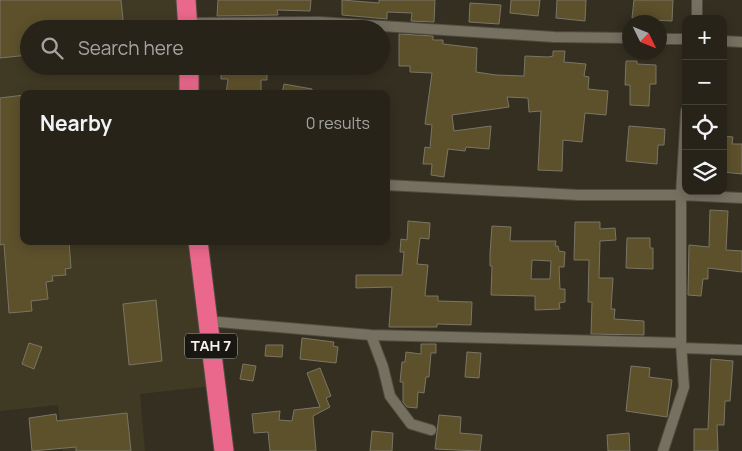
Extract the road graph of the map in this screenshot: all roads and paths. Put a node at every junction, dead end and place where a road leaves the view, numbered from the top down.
1 (186, 0) edge
2 (697, 0) edge
3 (697, 15) edge
4 (188, 20) edge
5 (390, 27) edge
6 (622, 38) edge
7 (667, 38) edge
8 (682, 39) edge
9 (727, 40) edge
10 (742, 42) edge
11 (189, 75) edge
12 (189, 90) edge
13 (684, 150) edge
14 (390, 185) edge
15 (681, 195) junction
16 (742, 198) edge
17 (198, 245) edge
18 (207, 322) junction
19 (372, 335) junction
20 (682, 346) junction
21 (742, 350) edge
22 (431, 430) dead end
23 (224, 451) edge
24 (662, 451) edge

1 - 4 highway
2 - 3 street
5 - 6 street
7 - 8 street
9 - 10 street
11 - 12 highway
13 - 15 street
14 - 15 street
15 - 16 street
15 - 20 street
17 - 18 highway, TAH 7
18 - 19 street
18 - 23 highway, TAH 7
19 - 20 street
19 - 22 street
20 - 21 street
20 - 24 street

